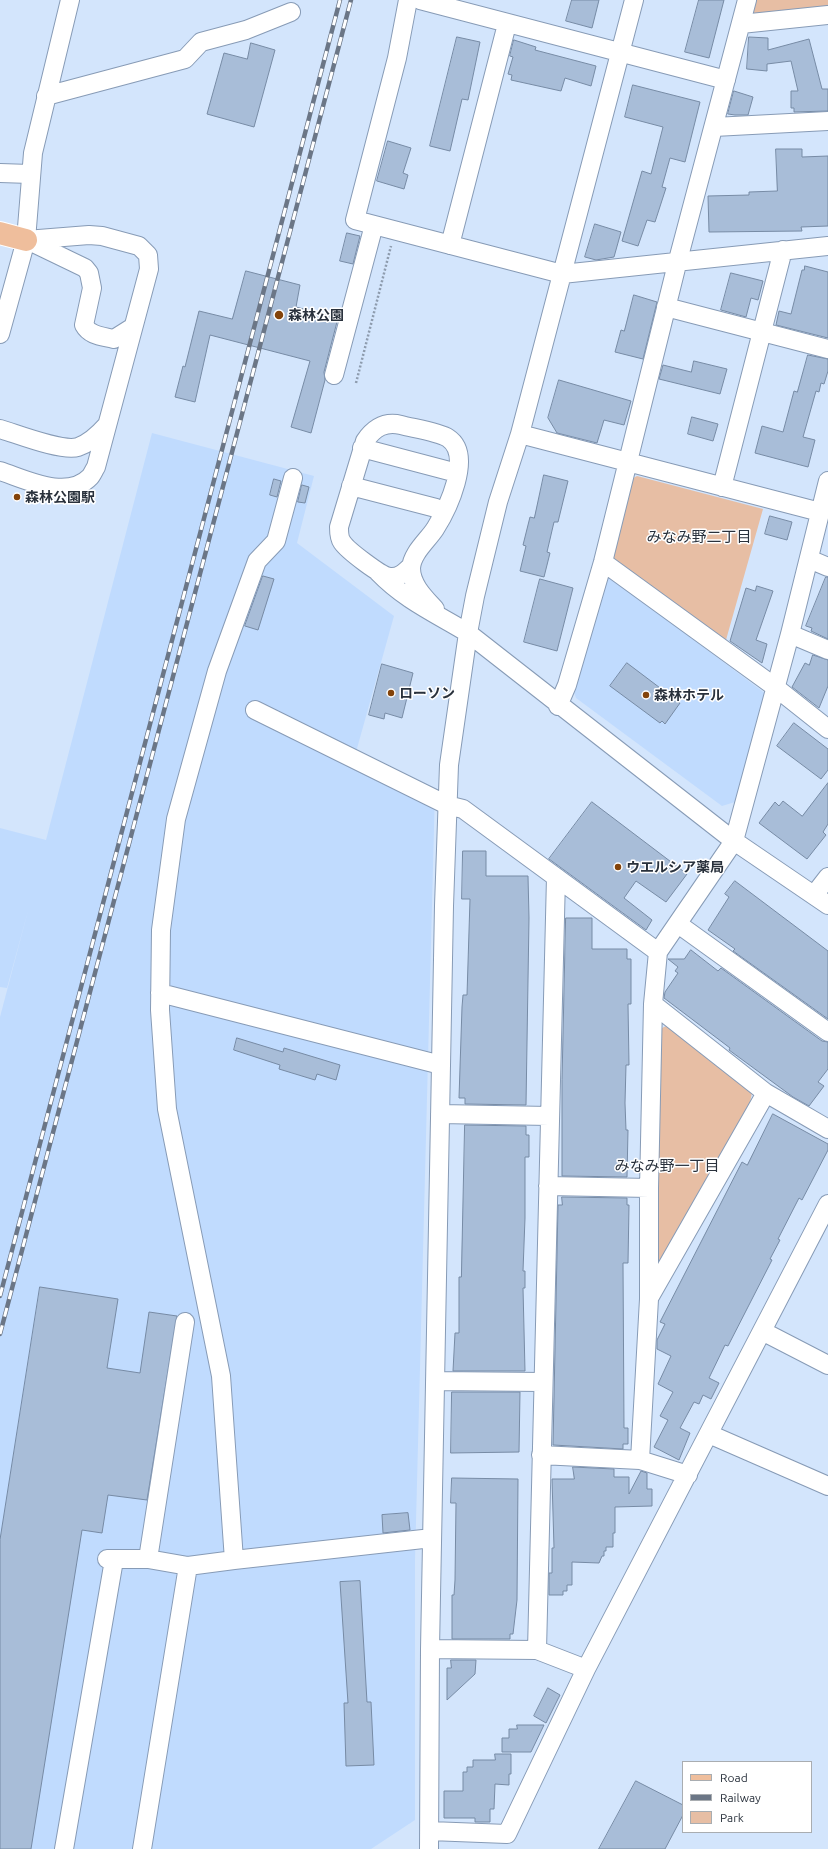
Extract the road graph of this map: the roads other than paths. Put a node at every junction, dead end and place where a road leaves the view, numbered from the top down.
1 (70, 0) edge
2 (408, 0) edge
3 (420, 0) edge
4 (634, 0) edge
5 (747, 0) edge
6 (291, 12) dead end
7 (828, 15) edge
8 (507, 24) junction
9 (741, 24) junction
10 (620, 54) junction
11 (726, 80) junction
12 (46, 96) junction
13 (828, 121) edge
14 (714, 127) junction
15 (0, 173) edge
16 (30, 174) junction
17 (374, 225) junction
18 (0, 233) edge
19 (26, 240) junction
20 (450, 245) junction
21 (828, 246) edge
22 (783, 250) junction
23 (678, 260) junction
24 (562, 274) junction
25 (5, 299) edge
26 (666, 306) junction
27 (134, 327) junction
28 (762, 331) junction
29 (0, 334) edge
30 (114, 339) junction
31 (828, 349) edge
32 (126, 358) junction
33 (334, 375) dead end
34 (108, 425) junction
35 (0, 429) edge
36 (520, 434) junction
37 (362, 448) junction
38 (627, 461) junction
39 (0, 471) edge
40 (458, 473) junction
41 (293, 478) dead end
42 (828, 481) edge
43 (351, 486) junction
44 (722, 487) junction
45 (820, 512) junction
46 (441, 518) junction
47 (809, 559) junction
48 (603, 562) junction
49 (411, 566) junction
50 (828, 567) edge
51 (378, 572) junction
52 (440, 615) junction
53 (468, 633) junction
54 (790, 634) junction
55 (828, 650) edge
56 (775, 687) junction
57 (558, 706) junction
58 (255, 710) dead end
59 (828, 730) edge
60 (447, 805) junction
61 (734, 841) junction
62 (556, 877) junction
63 (828, 877) edge
64 (821, 900) edge
65 (678, 924) junction
66 (658, 952) junction
67 (160, 993) junction
68 (653, 1004) junction
69 (828, 1032) edge
70 (441, 1065) junction
71 (766, 1093) junction
72 (440, 1114) junction
73 (549, 1116) junction
74 (828, 1129) edge
75 (548, 1186) junction
76 (649, 1188) junction
77 (828, 1204) edge
78 (649, 1299) junction
79 (185, 1322) dead end
80 (762, 1331) junction
81 (828, 1365) edge
82 (435, 1381) junction
83 (543, 1382) junction
84 (709, 1434) junction
85 (541, 1456) junction
86 (640, 1460) junction
87 (688, 1475) junction
88 (828, 1486) edge
89 (432, 1538) junction
90 (148, 1559) junction
91 (234, 1560) junction
92 (188, 1566) junction
93 (430, 1649) junction
94 (537, 1650) junction
95 (586, 1669) junction
96 (429, 1840) edge
97 (64, 1849) edge
98 (142, 1849) edge

1 - 12 street
2 - 17 street
3 - 8 street
4 - 10 street
5 - 9 street
6 - 12 street
7 - 9 street
8 - 10 street
8 - 20 street
9 - 11 street
10 - 11 street
10 - 24 street
11 - 14 street
12 - 16 street
13 - 14 street
14 - 23 street
15 - 16 street
16 - 19 street
17 - 20 street
17 - 33 street
18 - 19 main road
19 - 25 street
19 - 27 street
19 - 30 street
20 - 24 street
21 - 22 street
22 - 23 street
22 - 28 street
23 - 24 street
23 - 26 street
24 - 36 street
25 - 29 street
26 - 28 street
26 - 38 street
27 - 30 street
27 - 32 street
28 - 31 street
28 - 44 street
30 - 32 street
32 - 34 street
34 - 35 street
34 - 39 street
36 - 38 street
36 - 53 street
37 - 40 street
37 - 40 street
37 - 43 street
38 - 44 street
38 - 48 street
40 - 46 street
41 - 67 street
42 - 45 street
43 - 46 street
43 - 51 street
44 - 45 street
45 - 47 street
46 - 49 street
47 - 50 street
47 - 54 street
48 - 56 street
48 - 57 street
49 - 51 street
49 - 52 street
51 - 52 street
52 - 53 street
53 - 57 street
53 - 60 street
54 - 55 street
54 - 56 street
56 - 59 street
56 - 61 street
57 - 61 street
58 - 60 street
60 - 62 street
60 - 70 street
61 - 64 street
61 - 65 street
62 - 66 street
62 - 73 street
63 - 64 street
65 - 66 street
65 - 69 street
66 - 68 street
67 - 70 street
67 - 91 street
68 - 71 street
68 - 76 street
70 - 72 street
71 - 74 street
71 - 78 street
72 - 73 street
72 - 82 street
73 - 75 street
75 - 76 street
75 - 83 street
76 - 78 street
77 - 80 street
78 - 86 street
79 - 90 street
80 - 81 street
80 - 84 street
82 - 83 street
82 - 89 street
83 - 85 street
84 - 87 street
84 - 88 street
85 - 86 street
85 - 94 street
86 - 87 street
87 - 95 street
89 - 91 street
89 - 93 street
90 - 92 street
90 - 97 street
91 - 92 street
92 - 98 street
93 - 94 street
93 - 96 street
94 - 95 street
95 - 96 street

